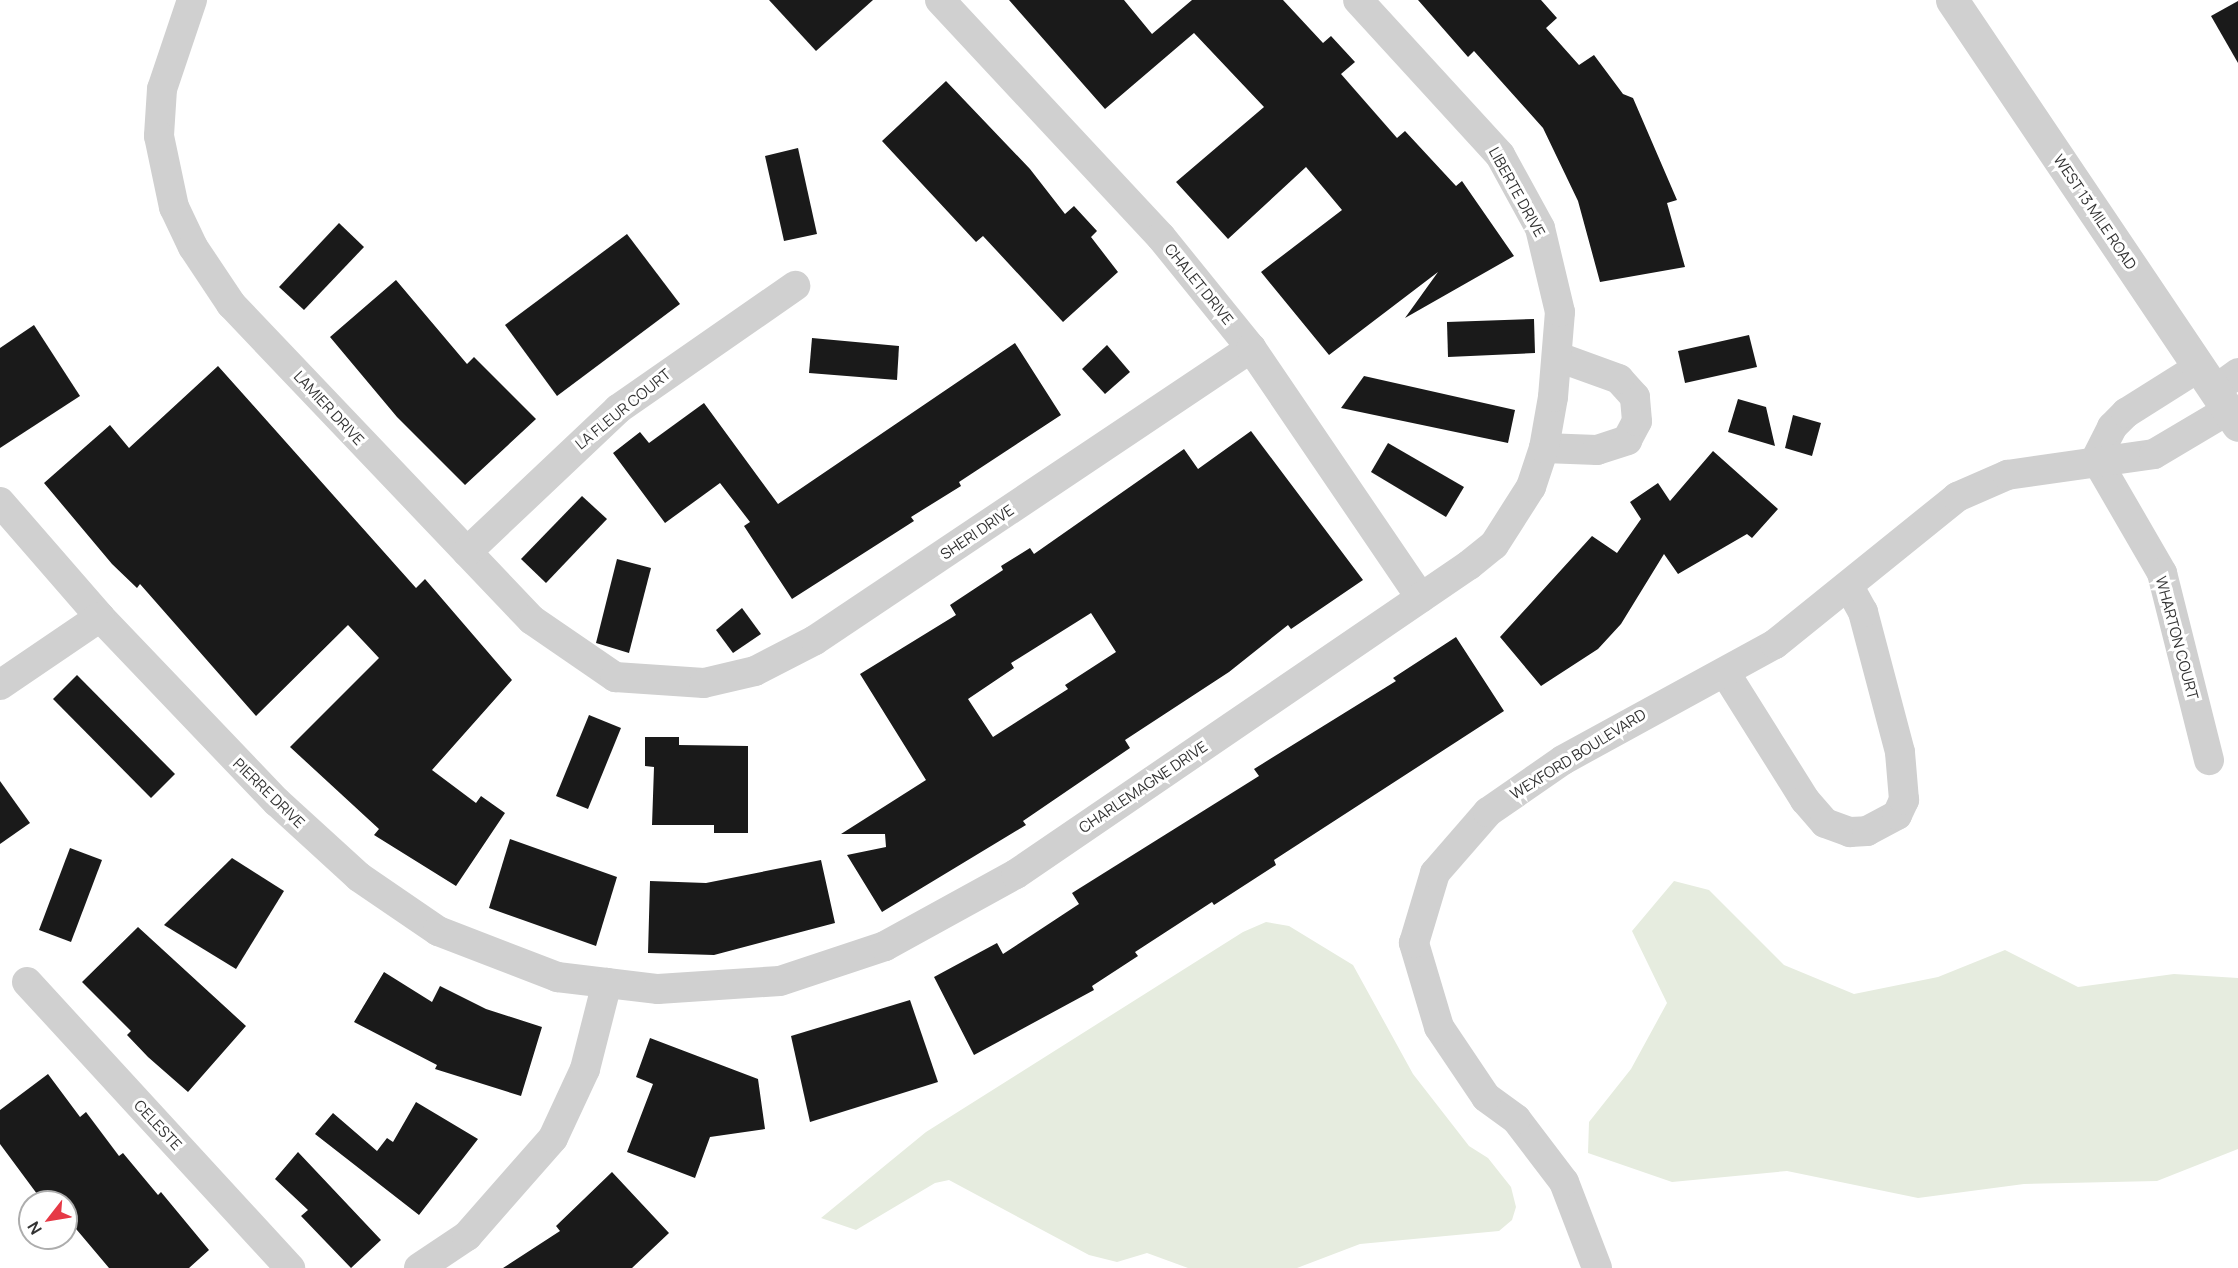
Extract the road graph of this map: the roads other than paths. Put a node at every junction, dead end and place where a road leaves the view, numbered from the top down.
1 (192, 0) edge
2 (940, 0) edge
3 (1358, 0) edge
4 (1952, 0) edge
5 (795, 286) dead end
6 (1251, 348) junction
7 (1558, 357) junction
8 (2224, 393) edge
9 (1553, 397) joint
10 (1544, 448) junction
11 (2096, 459) junction
12 (0, 502) edge
13 (467, 552) junction
14 (1849, 587) junction
15 (1421, 598) junction
16 (100, 617) junction
17 (1726, 674) junction
18 (689, 682) joint
19 (0, 684) edge
20 (2209, 760) dead end
21 (27, 982) dead end
22 (607, 983) junction
23 (290, 1268) edge
24 (419, 1268) edge
25 (1598, 1268) edge

1 - 13 street, LAMIER DRIVE
2 - 6 street, CHALET DRIVE
3 - 7 street, LIBERTE DRIVE
4 - 8 street, WEST 13 MILE ROAD
5 - 13 street, LA FLEUR COURT
6 - 15 street, CHALET DRIVE
6 - 18 street, SHERI DRIVE
7 - 9 street, LIBERTE DRIVE
7 - 10 street
8 - 11 street, WEXFORD BOULEVARD
8 - 11 street
9 - 10 street, CHARLEMAGNE DRIVE
10 - 15 street, CHARLEMAGNE DRIVE
11 - 14 street, WEXFORD BOULEVARD
11 - 20 street, WHARTON COURT
12 - 16 street, PIERRE DRIVE
13 - 18 street, LAMIER DRIVE
14 - 17 street, WEXFORD BOULEVARD
14 - 17 street
15 - 22 street, CHARLEMAGNE DRIVE
16 - 19 street
16 - 22 street, PIERRE DRIVE
17 - 25 street, WEXFORD BOULEVARD
21 - 23 street, CELESTE
22 - 24 street

